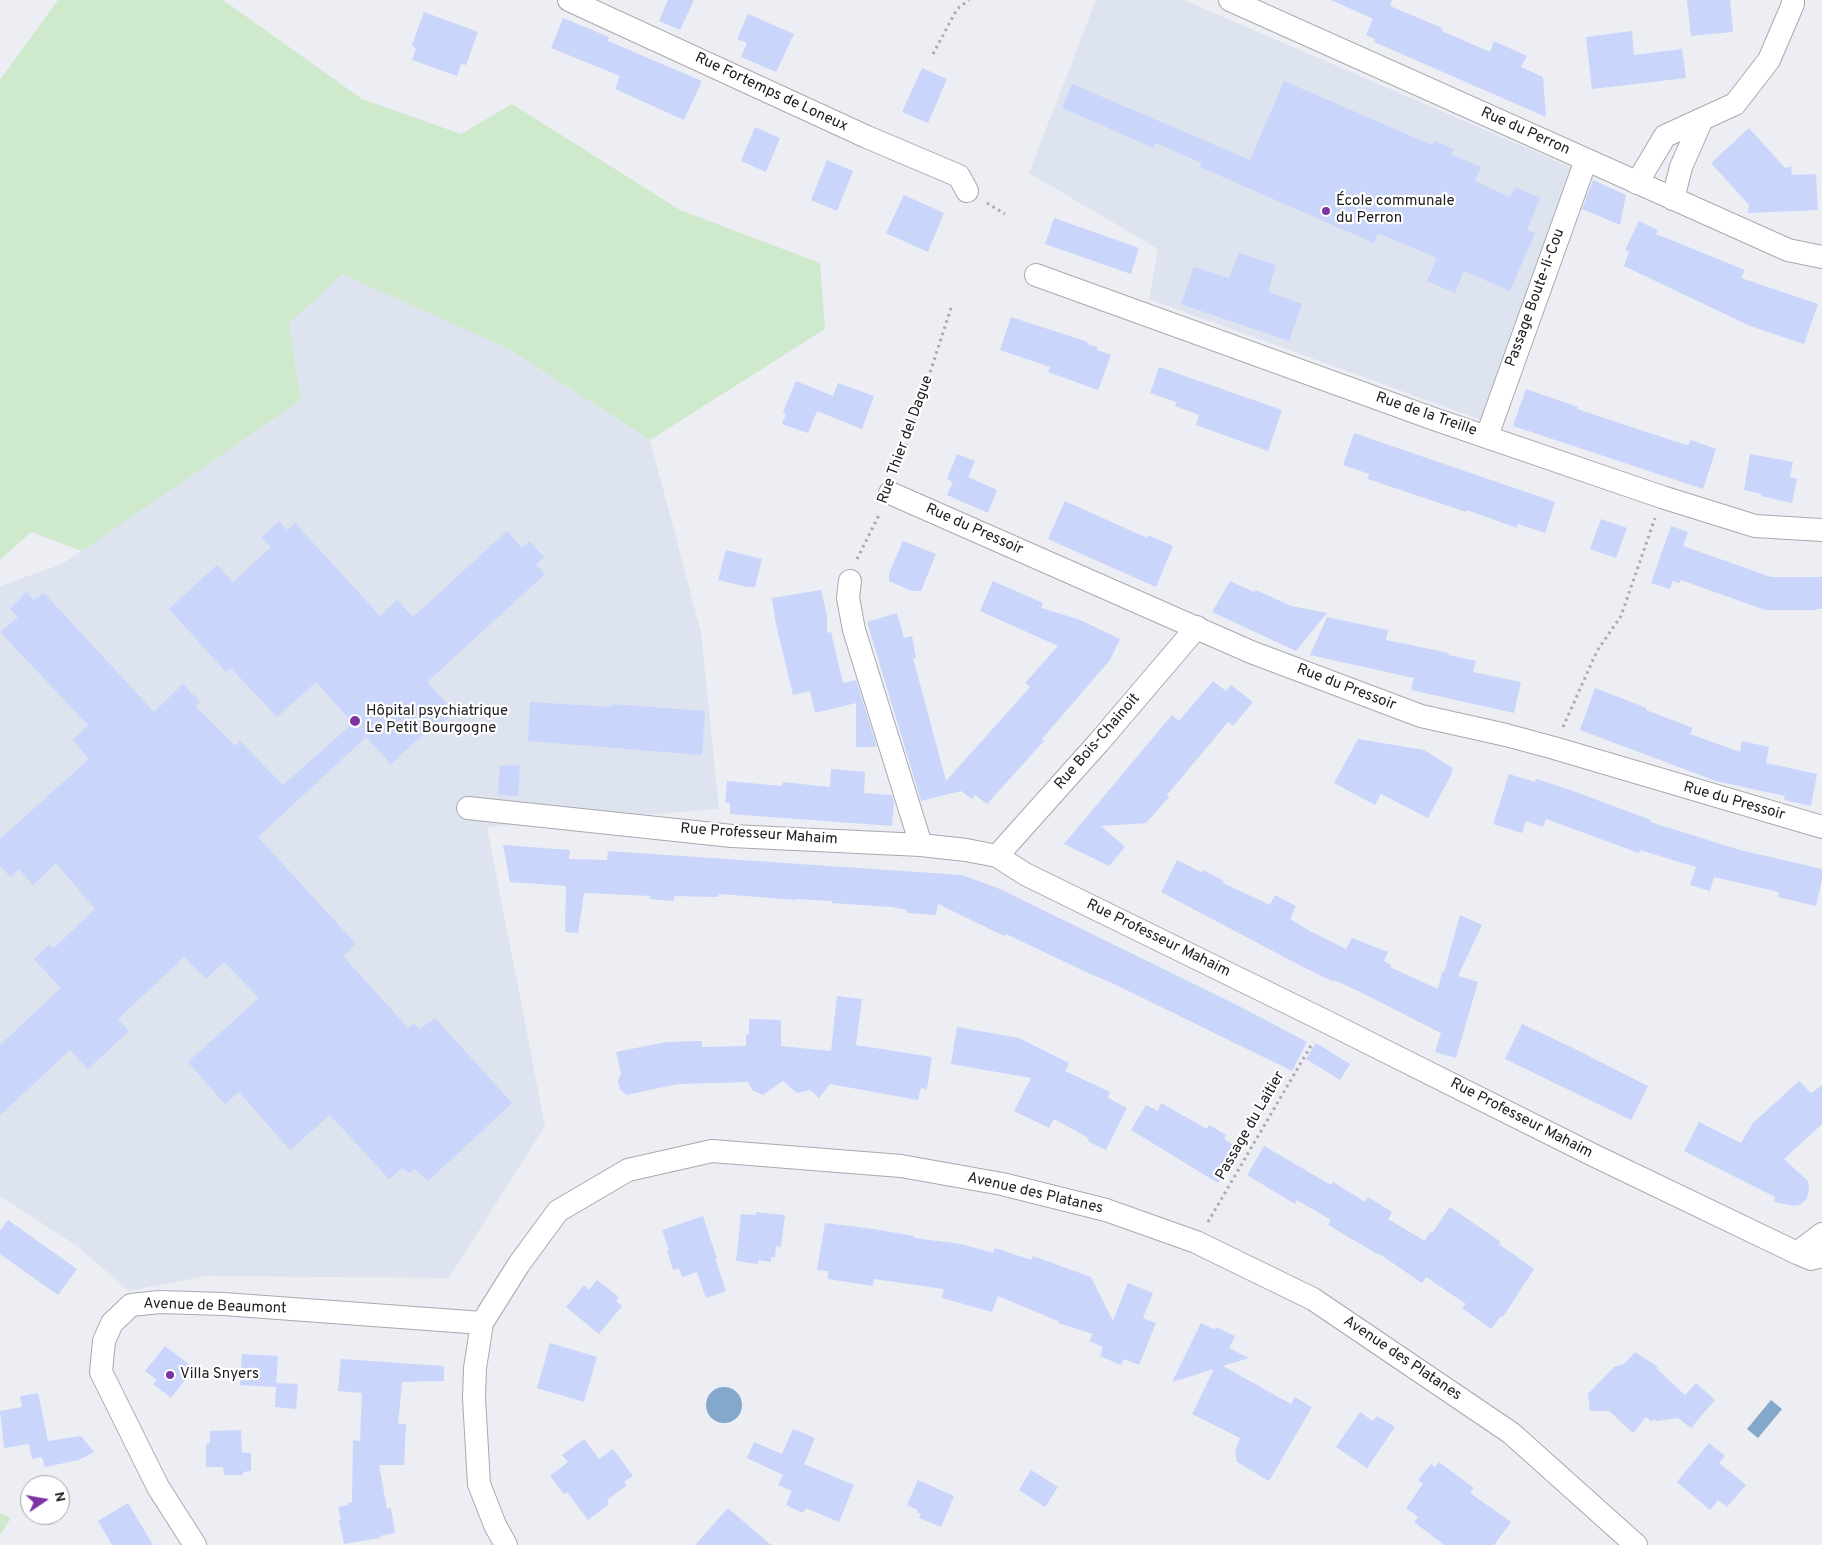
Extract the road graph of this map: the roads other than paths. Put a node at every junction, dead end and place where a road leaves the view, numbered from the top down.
1 (569, 0) edge
2 (1230, 0) edge
3 (1793, 0) edge
4 (1702, 119) junction
5 (1586, 160) junction
6 (1637, 183) junction
7 (967, 191) dead end
8 (1673, 199) junction
9 (1822, 257) edge
10 (1036, 275) dead end
11 (1486, 436) junction
12 (890, 493) road end
13 (1822, 530) edge
14 (853, 572) road end
15 (1197, 627) junction
16 (468, 808) dead end
17 (1822, 827) edge
18 (921, 845) junction
19 (997, 856) junction
20 (1822, 1234) edge
21 (1797, 1253) junction
22 (1822, 1256) edge
23 (482, 1323) junction
24 (195, 1545) edge
25 (506, 1545) edge
26 (1636, 1545) edge

1 - 7 street, Rue Fortemps de Loneux
2 - 5 street, Rue du Perron
3 - 4 street
4 - 6 street
4 - 8 street
5 - 6 street, Rue du Perron
5 - 11 street, Passage Boute-li-Cou
6 - 8 street, Rue du Perron
8 - 9 street, Rue du Perron
10 - 11 street, Rue de la Treille
11 - 13 street, Rue de la Treille
12 - 15 street, Rue du Pressoir
14 - 18 street
15 - 17 street, Rue du Pressoir
15 - 19 street, Rue Bois-Chainoit
16 - 18 street, Rue Professeur Mahaim
18 - 19 street, Rue Professeur Mahaim
19 - 21 street, Rue Professeur Mahaim
20 - 21 street
21 - 22 street, Rue Professeur Mahaim
23 - 24 street, Avenue de Beaumont
23 - 25 street, Avenue des Platanes
23 - 26 street, Avenue des Platanes

